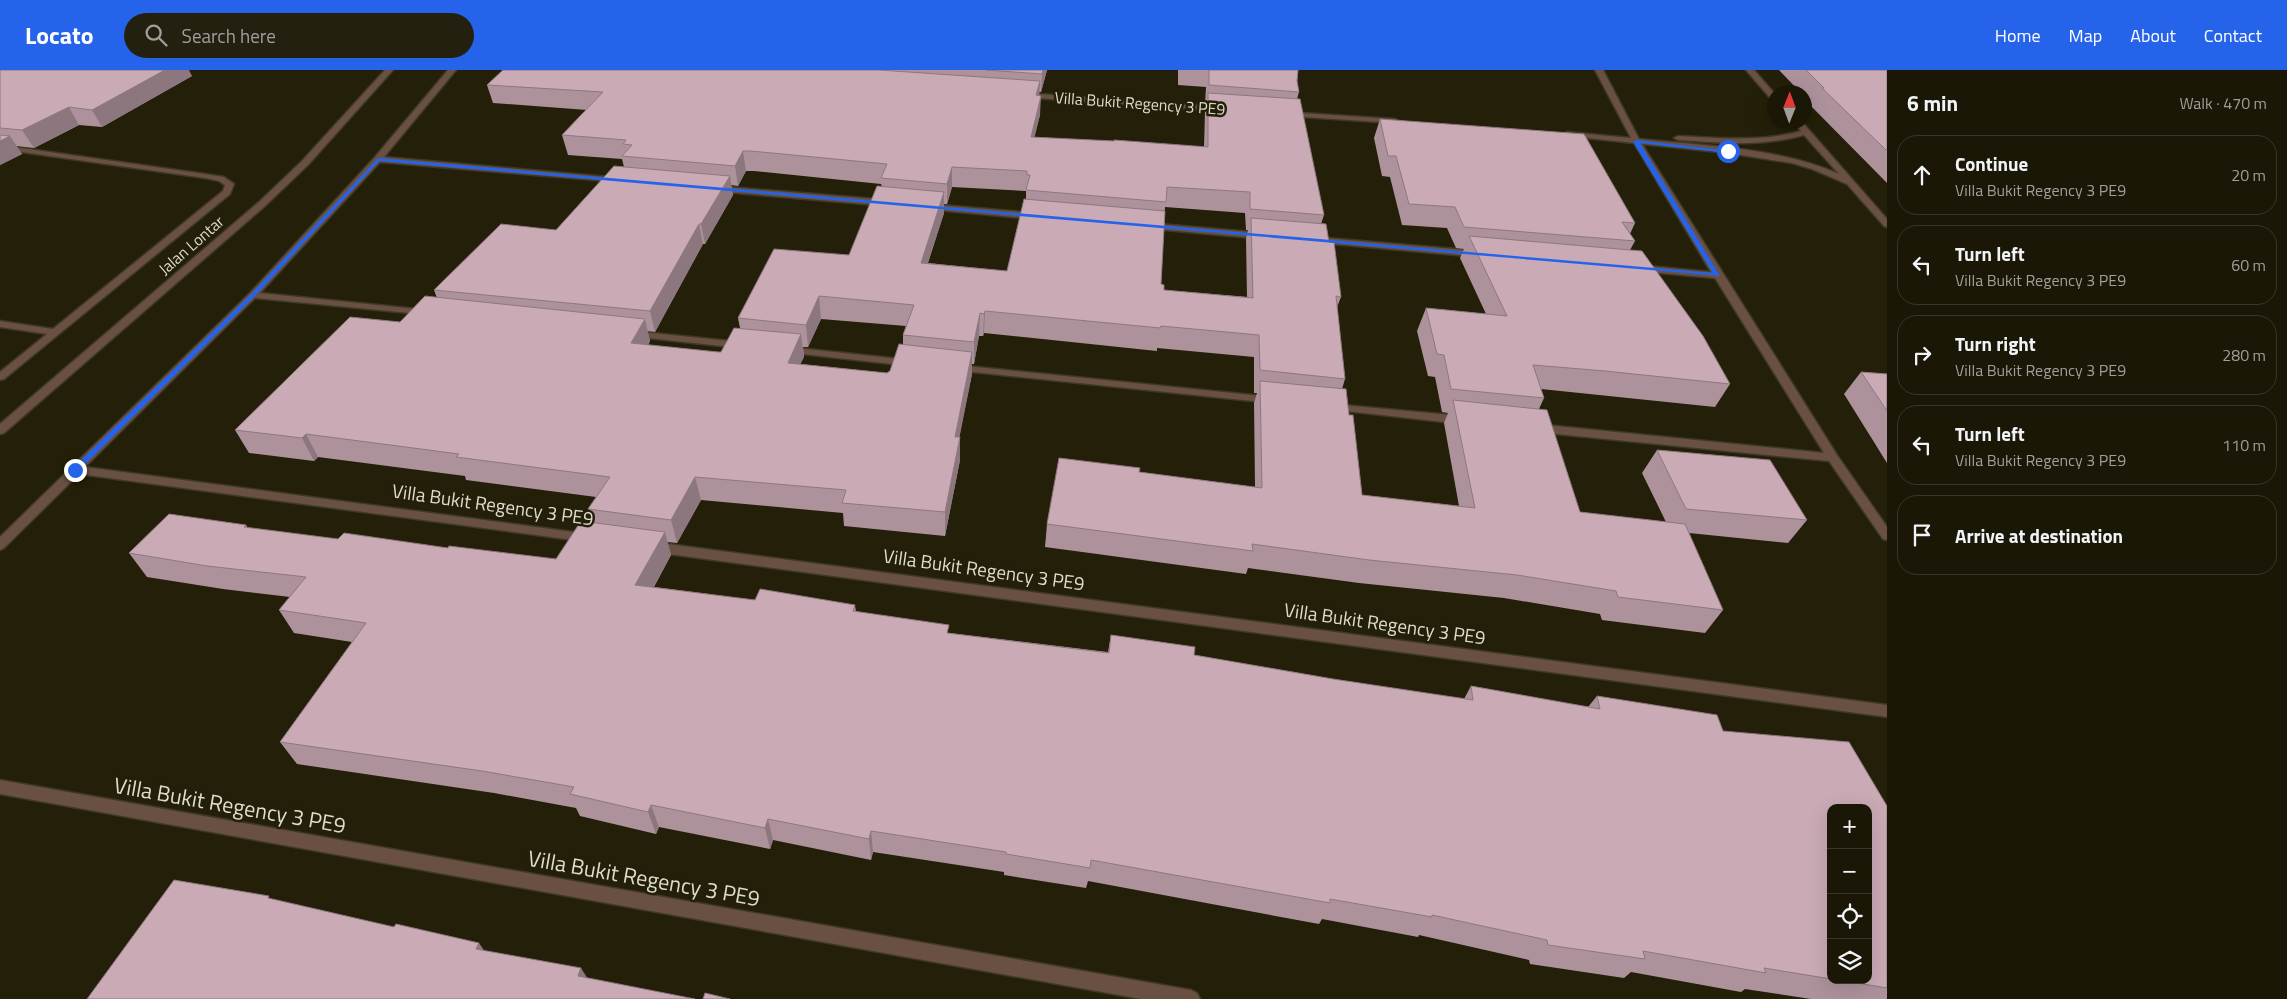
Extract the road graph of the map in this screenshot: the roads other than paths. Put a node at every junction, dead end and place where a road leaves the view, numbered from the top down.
1 (388, 70) edge
2 (452, 70) edge
3 (1598, 70) edge
4 (1750, 70) edge
5 (1767, 89) edge
6 (1011, 94) edge
7 (1229, 110) edge
8 (1279, 113) edge
9 (1407, 122) edge
10 (1806, 132) joint
11 (1556, 133) edge
12 (1635, 139) junction
13 (0, 147) edge
14 (378, 160) junction
15 (626, 181) edge
16 (1850, 182) junction
17 (705, 188) edge
18 (894, 204) edge
19 (914, 206) edge
20 (1043, 217) edge
21 (1887, 224) edge
22 (1142, 225) edge
23 (1271, 236) edge
24 (1301, 239) edge
25 (1490, 255) edge
26 (1628, 267) edge
27 (1718, 275) junction
28 (253, 295) junction
29 (442, 314) edge
30 (0, 324) edge
31 (54, 332) junction
32 (621, 333) edge
33 (750, 346) edge
34 (780, 349) edge
35 (919, 364) edge
36 (949, 367) edge
37 (0, 377) edge
38 (1286, 402) edge
39 (1316, 405) edge
40 (1475, 421) edge
41 (1525, 426) edge
42 (0, 430) edge
43 (1833, 458) junction
44 (75, 470) junction
45 (1887, 536) edge
46 (600, 540) edge
47 (0, 545) edge
48 (639, 545) edge
49 (1887, 711) edge
50 (0, 788) edge
51 (1191, 999) edge

1 - 42 street, Jalan Lontar
2 - 14 street
3 - 12 street
4 - 5 street
6 - 7 street, Villa Bukit Regency 3 PE9
8 - 9 street
10 - 12 street
10 - 16 street
11 - 12 street
12 - 16 street
12 - 27 street
13 - 31 street
14 - 15 street
14 - 28 street
16 - 21 street
17 - 18 street
19 - 20 street
22 - 23 street
24 - 25 street
26 - 27 street
27 - 43 street
28 - 29 street
28 - 44 street
30 - 31 street
31 - 37 street
32 - 33 street
34 - 35 street
36 - 38 street
39 - 40 street
41 - 43 street
43 - 45 street
44 - 46 street, Villa Bukit Regency 3 PE9
44 - 47 street
48 - 49 street, Villa Bukit Regency 3 PE9
50 - 51 street, Villa Bukit Regency 3 PE9

